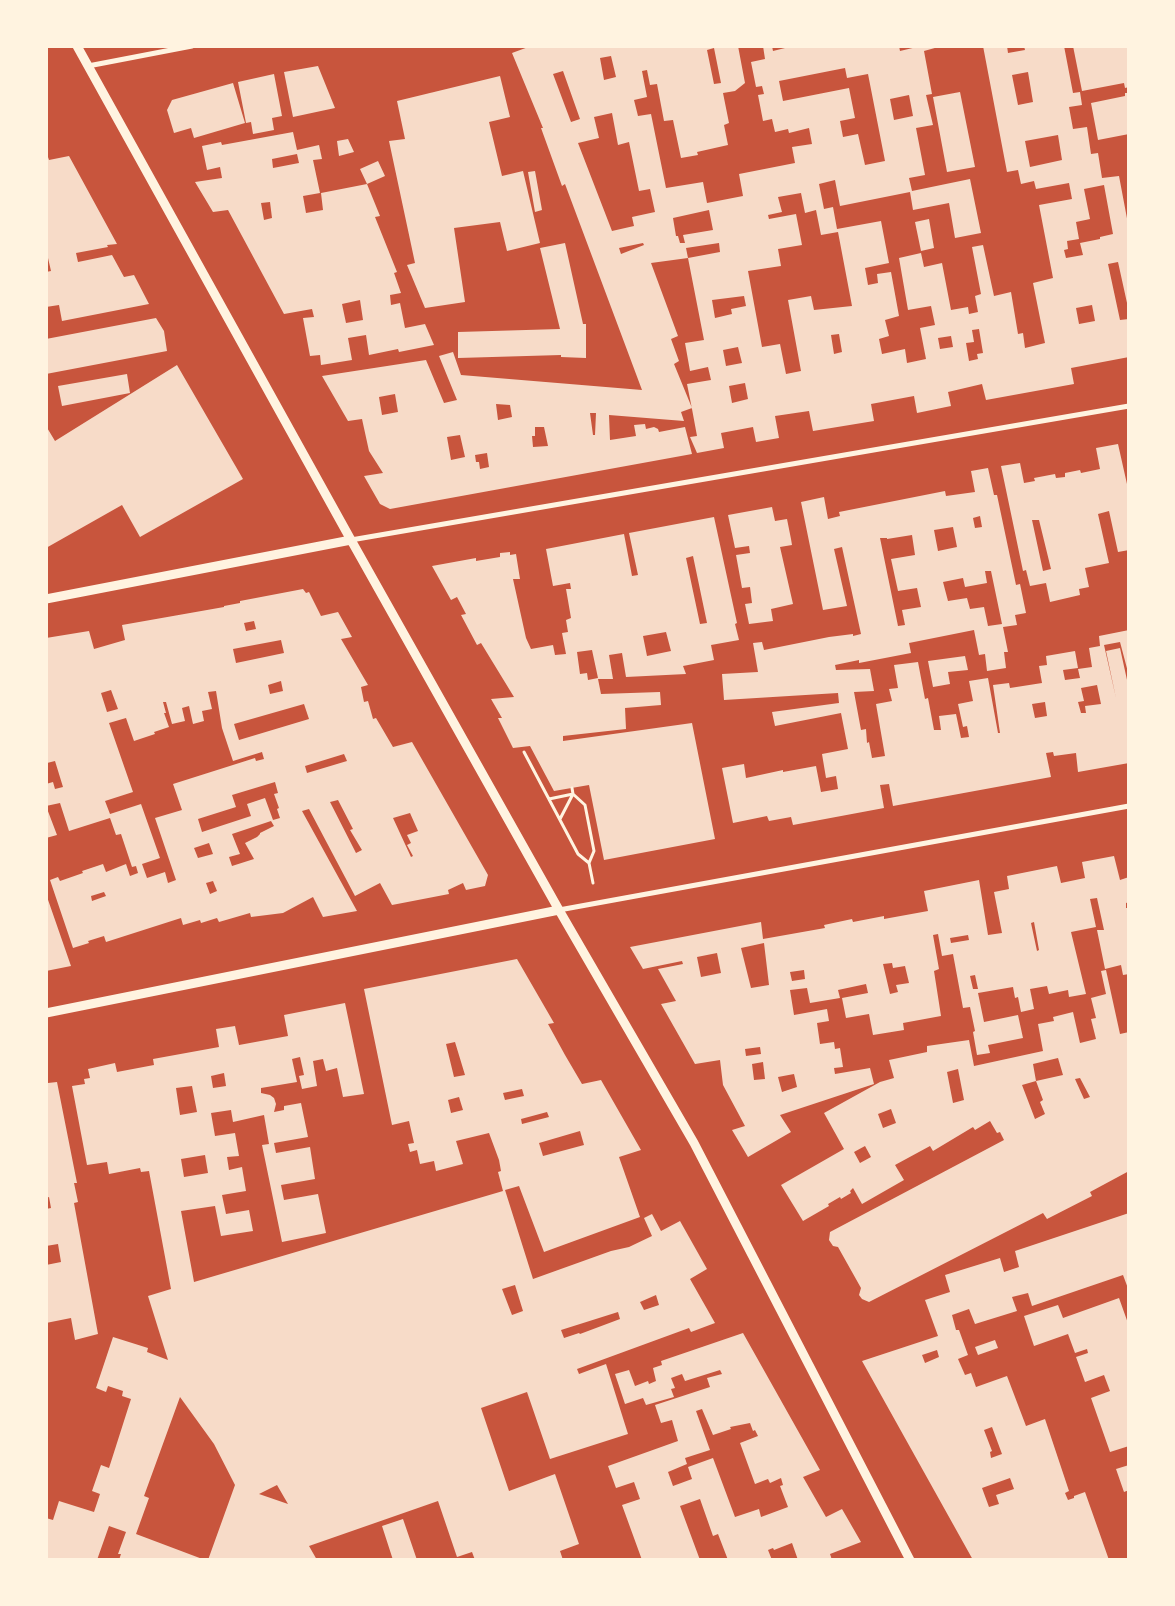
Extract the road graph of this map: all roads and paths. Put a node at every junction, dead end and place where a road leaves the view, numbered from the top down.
1 (76, 46) edge
2 (192, 46) edge
3 (88, 66) junction
4 (1129, 406) edge
5 (351, 540) junction
6 (46, 599) edge
7 (524, 752) dead end
8 (572, 788) dead end
9 (573, 794) junction
10 (549, 799) junction
11 (1129, 806) edge
12 (560, 819) junction
13 (589, 863) junction
14 (597, 904) junction
15 (559, 910) junction
16 (46, 1013) edge
17 (910, 1560) edge

1 - 3 street
2 - 3 street
3 - 5 street
4 - 5 street
5 - 6 street
5 - 15 street
7 - 10 path
8 - 9 path
9 - 10 path
9 - 12 path
9 - 13 path
10 - 12 path
11 - 14 street
12 - 13 path
13 - 14 path
14 - 15 street
15 - 16 street
15 - 17 street

